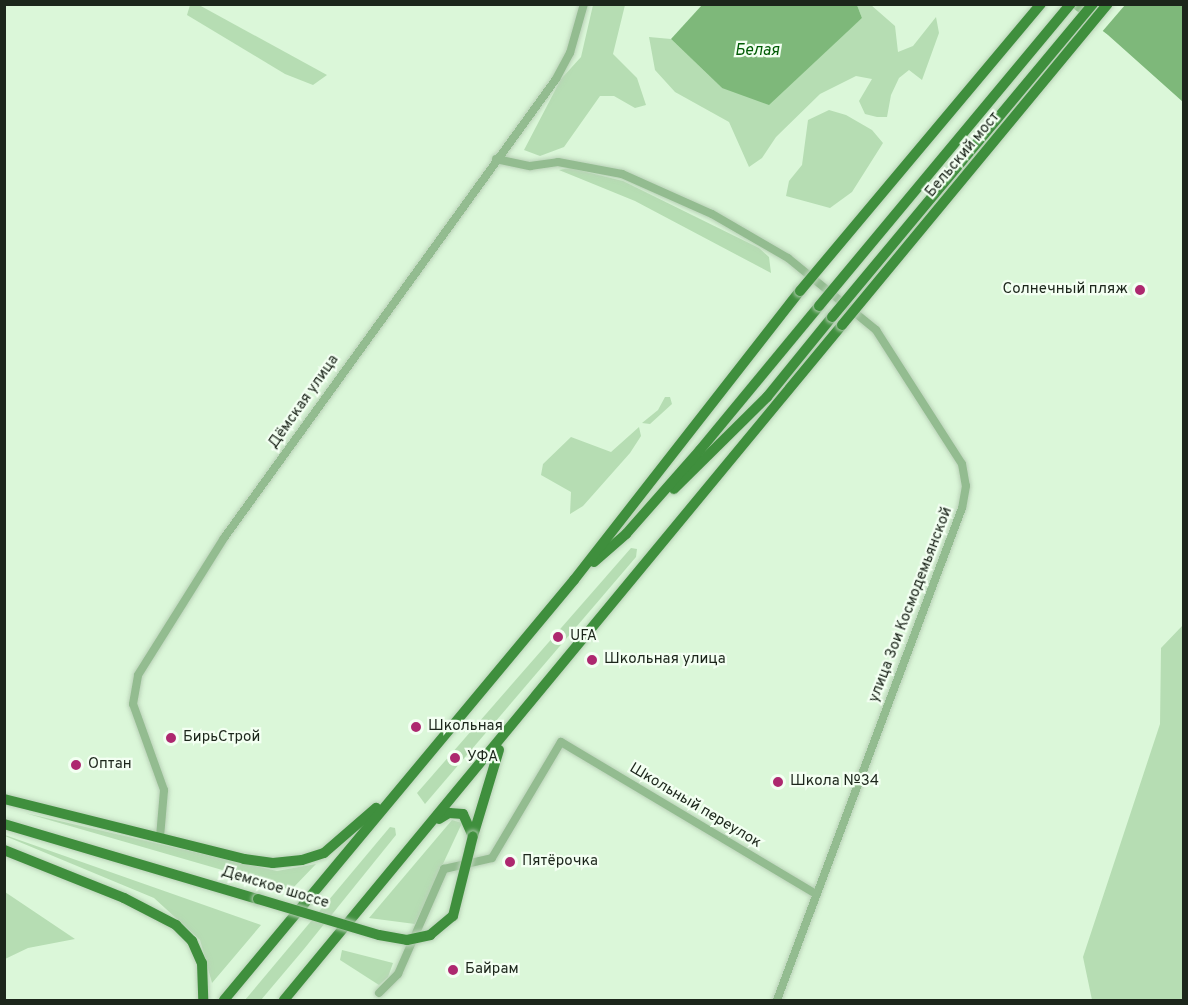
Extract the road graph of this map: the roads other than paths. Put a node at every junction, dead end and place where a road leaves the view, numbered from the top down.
1 (584, 4) edge
2 (1041, 4) edge
3 (1071, 4) edge
4 (1093, 4) edge
5 (1108, 4) edge
6 (496, 159) junction
7 (626, 534) junction
8 (574, 580) junction
9 (516, 723) junction
10 (410, 777) junction
11 (4, 799) edge
12 (4, 824) edge
13 (473, 836) junction
14 (160, 837) junction
15 (411, 848) junction
16 (4, 850) edge
17 (816, 894) junction
18 (379, 993) dead end
19 (202, 1000) edge
20 (224, 1000) edge
21 (284, 1000) edge
22 (777, 1000) edge

1 - 6 street, Дёмская улица
2 - 8 main road, bridge
3 - 7 main road, Бельский мост, bridge
4 - 7 main road, Бельский мост, bridge
5 - 9 main road, Бельский мост, bridge
6 - 14 street, Дёмская улица
6 - 17 street, улица Зои Космодемьянской
7 - 8 main road
8 - 10 main road
9 - 13 main road, Демское шоссе
9 - 15 main road
10 - 14 main road, Демское шоссе
10 - 20 main road
11 - 14 main road, Демское шоссе
12 - 13 main road, Демское шоссе, bridge
13 - 15 main road
15 - 21 main road
16 - 19 main road
17 - 18 street, Школьный переулок
17 - 22 street, улица Зои Космодемьянской

